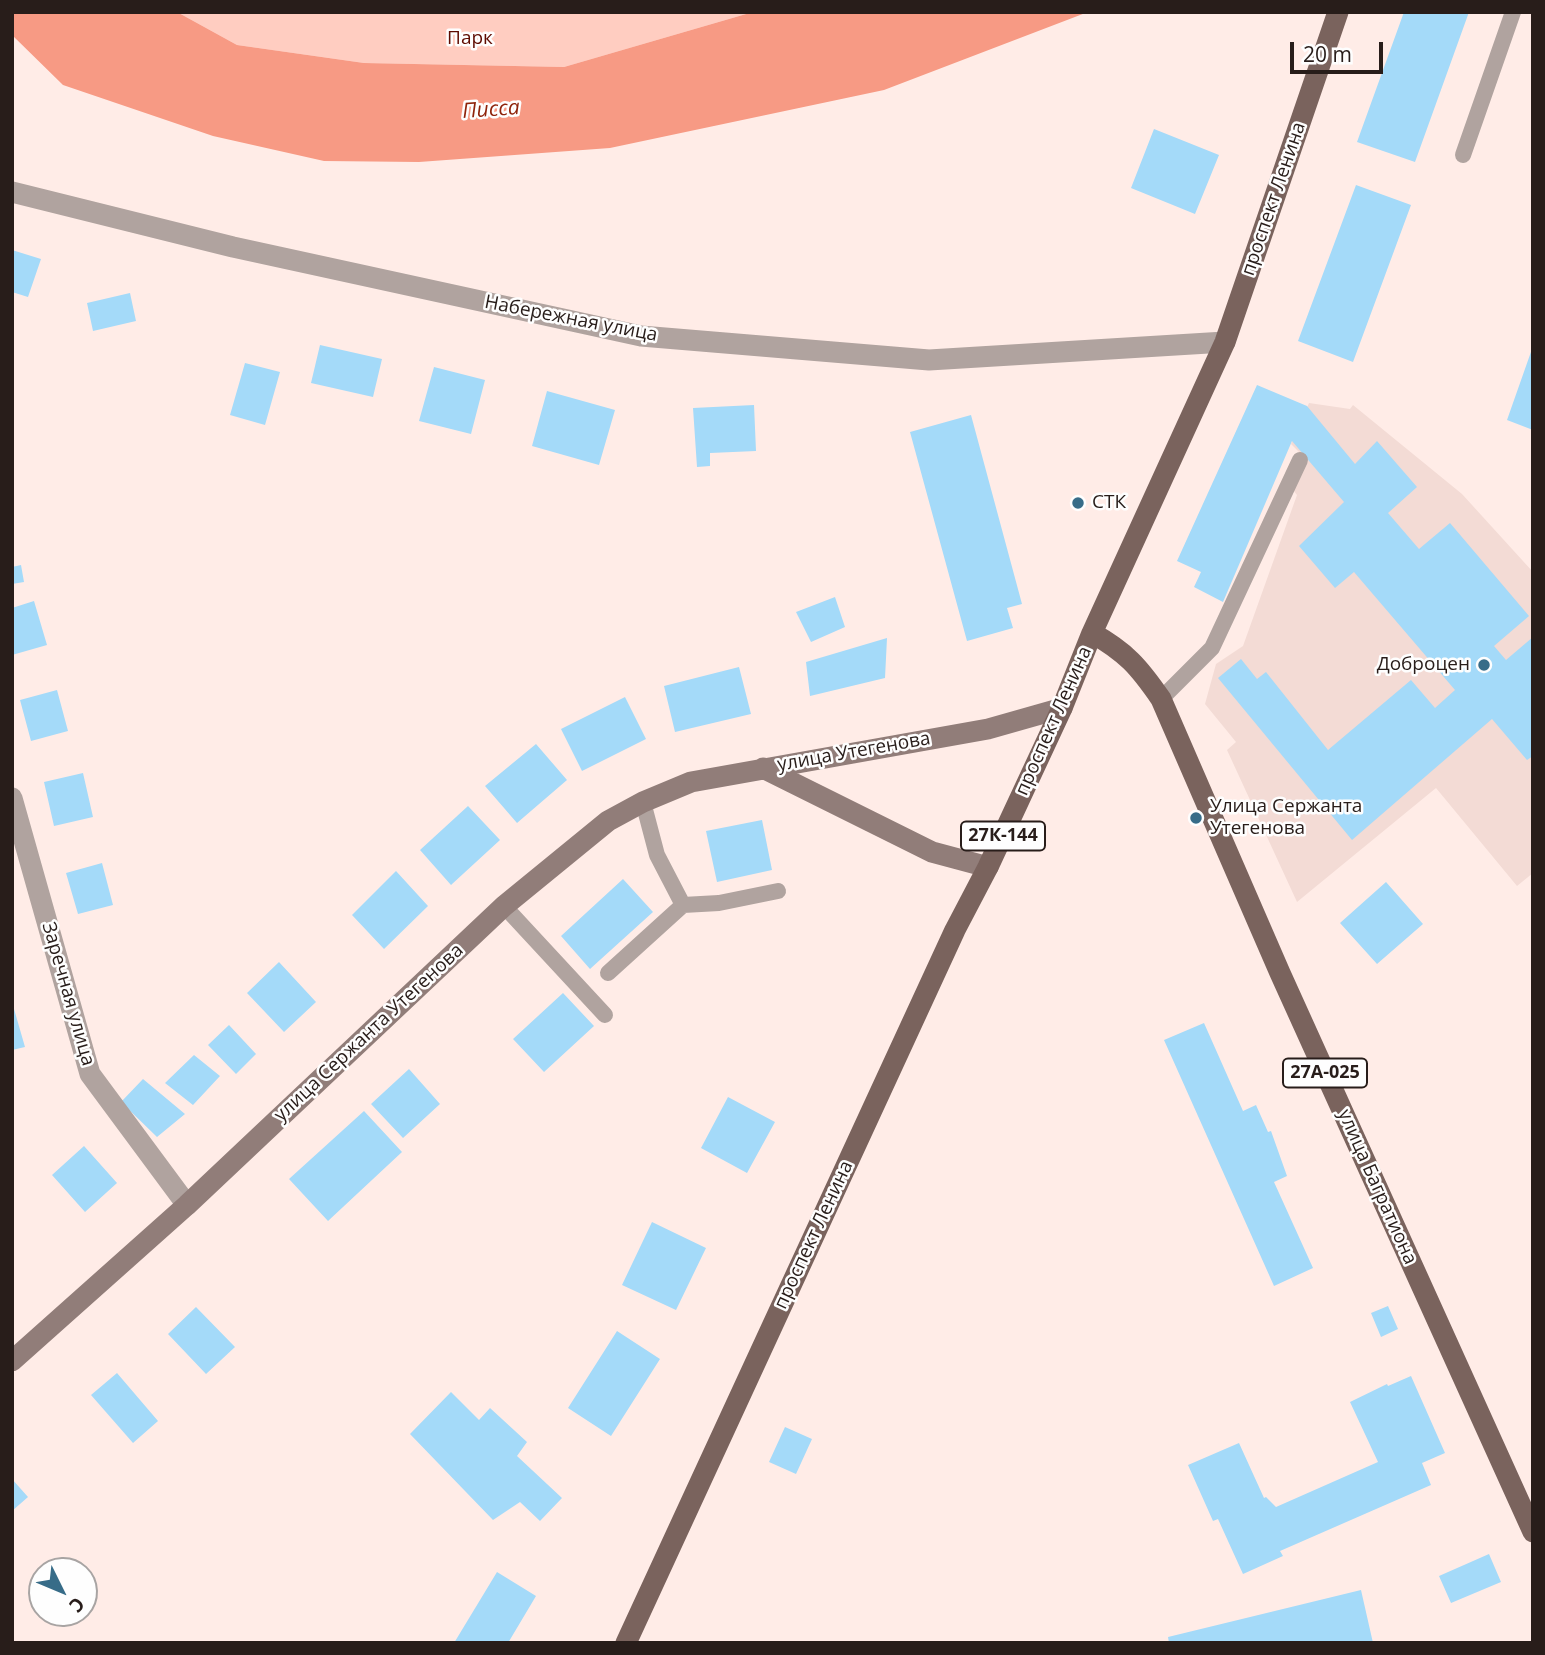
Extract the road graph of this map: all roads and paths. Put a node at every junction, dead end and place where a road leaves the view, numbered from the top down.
1 (1338, 12) edge
2 (1513, 12) edge
3 (1462, 155) dead end
4 (12, 192) edge
5 (1225, 342) junction
6 (1300, 460) dead end
7 (1092, 634) junction
8 (1161, 699) junction
9 (1062, 708) junction
10 (763, 768) junction
11 (12, 798) edge
12 (642, 802) junction
13 (988, 867) junction
14 (778, 891) dead end
15 (683, 905) junction
16 (504, 906) junction
17 (608, 973) dead end
18 (605, 1015) dead end
19 (187, 1205) junction
20 (12, 1361) edge
21 (1533, 1532) edge
22 (626, 1643) edge

1 - 5 main road, проспект Ленина / 27К-144
2 - 3 lane
4 - 5 street, Набережная улица
5 - 7 main road, проспект Ленина / 27К-144
6 - 8 lane
7 - 8 main road, улица Багратиона / 27А-025
7 - 9 main road, проспект Ленина / 27К-144
8 - 21 main road, улица Багратиона / 27А-025
9 - 10 main road, улица Утегенова
9 - 13 main road, проспект Ленина / 27К-144
10 - 12 main road, улица Сержанта Утегенова
10 - 13 main road, улица Утегенова
11 - 19 street, Заречная улица
12 - 15 lane
12 - 16 main road, улица Сержанта Утегенова
13 - 22 main road, проспект Ленина / 27К-144
14 - 15 lane
15 - 17 lane
16 - 18 lane
16 - 19 main road, улица Сержанта Утегенова
19 - 20 main road, улица Сержанта Утегенова

